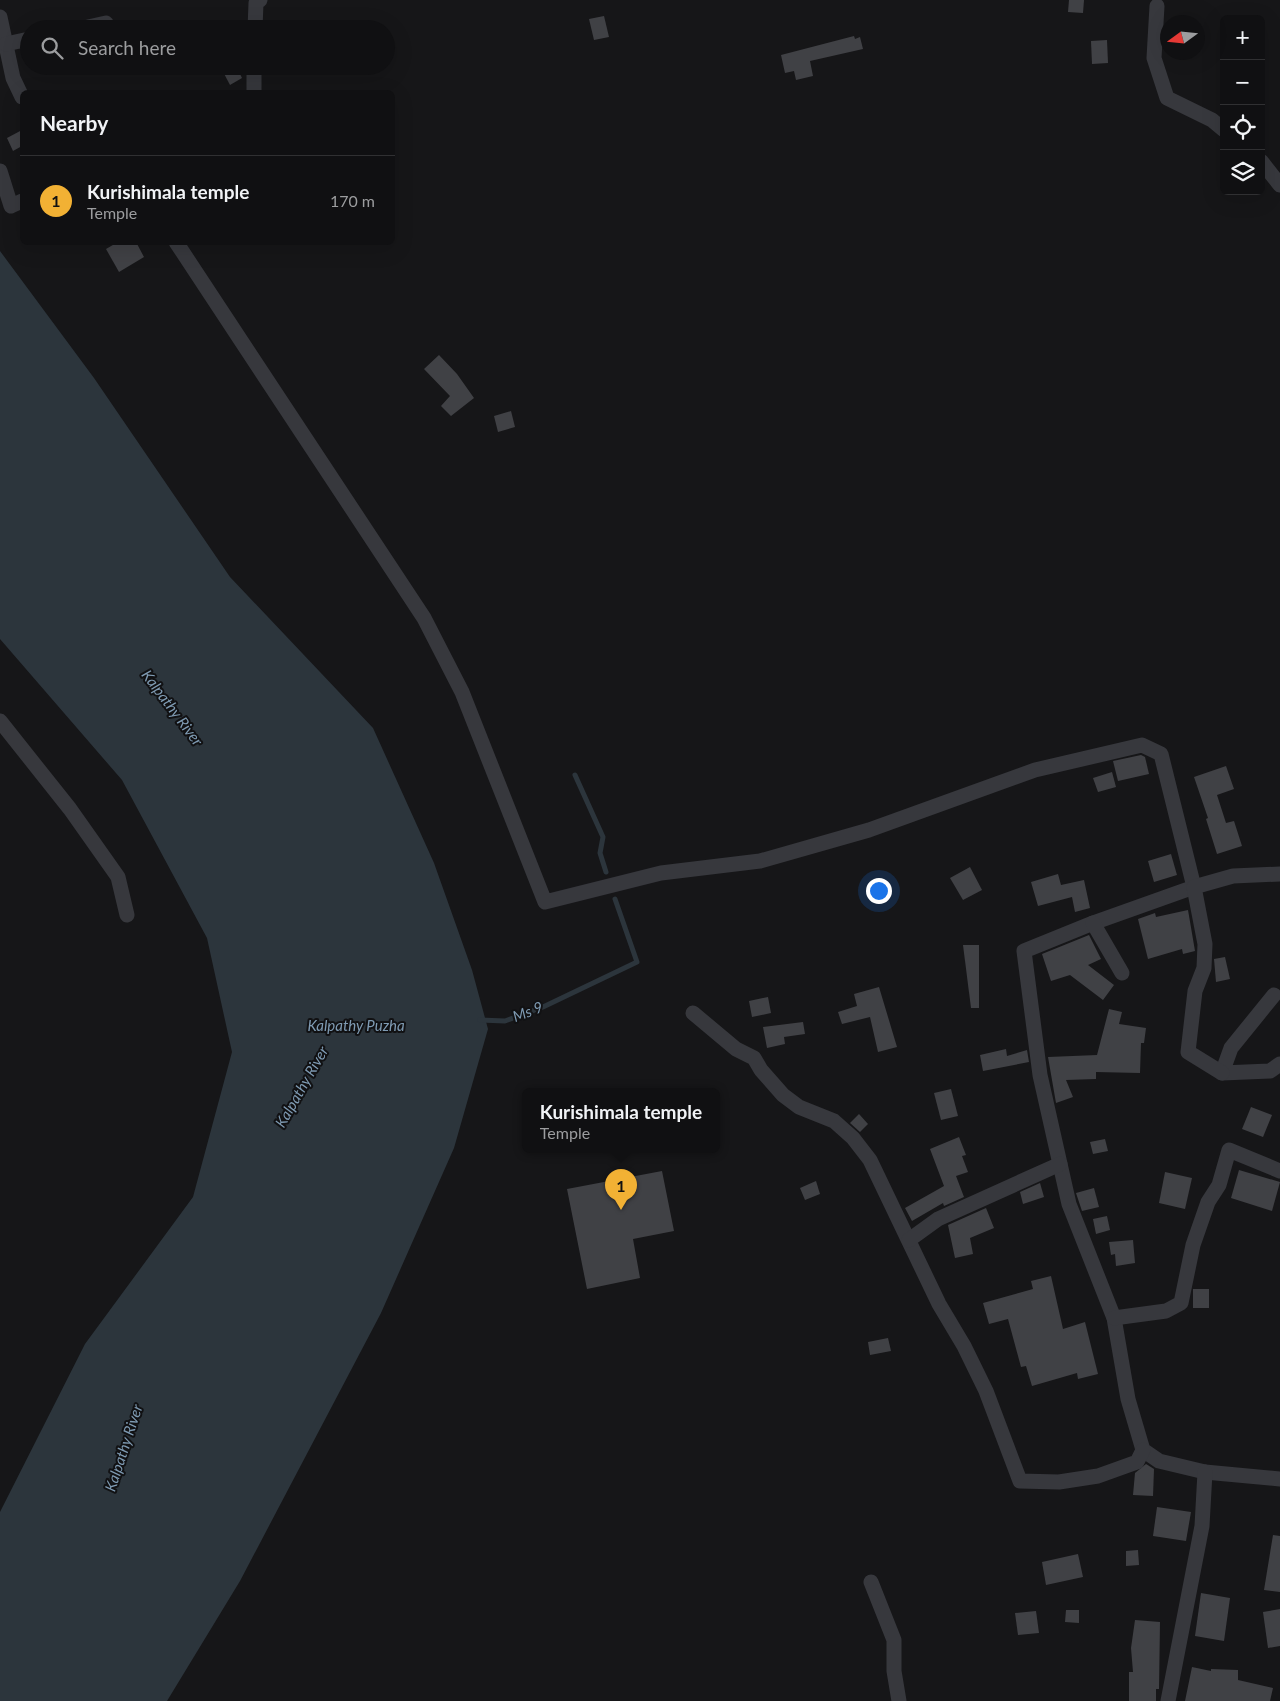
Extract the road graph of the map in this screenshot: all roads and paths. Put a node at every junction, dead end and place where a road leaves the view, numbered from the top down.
1 (260, 0) edge
2 (1157, 6) dead end
3 (0, 17) edge
4 (255, 20) edge
5 (20, 41) edge
6 (6, 44) junction
7 (254, 75) edge
8 (6, 80) edge
9 (254, 90) edge
10 (20, 95) edge
11 (1220, 127) edge
12 (1265, 166) edge
13 (0, 171) edge
14 (1280, 184) edge
15 (20, 202) edge
16 (178, 245) edge
17 (0, 721) edge
18 (1280, 874) edge
19 (1194, 887) junction
20 (127, 915) dead end
21 (1094, 923) junction
22 (1122, 973) dead end
23 (1274, 995) dead end
24 (693, 1013) dead end
25 (1280, 1064) edge
26 (1222, 1073) junction
27 (1060, 1164) junction
28 (1280, 1171) edge
29 (908, 1240) junction
30 (1114, 1318) junction
31 (1143, 1450) junction
32 (1205, 1472) junction
33 (1280, 1479) edge
34 (871, 1582) dead end
35 (899, 1701) edge
36 (1168, 1701) edge

1 - 4 street
2 - 11 street
3 - 6 street
5 - 6 street
6 - 8 street
7 - 9 street
8 - 10 street
12 - 14 street
13 - 15 street
16 - 19 street
17 - 20 street
18 - 19 street
19 - 21 street
19 - 26 street
21 - 22 street
21 - 27 street
23 - 26 street
24 - 29 street
25 - 26 street
27 - 29 street
27 - 30 street
28 - 30 street
29 - 31 street
30 - 31 street
31 - 32 street
32 - 33 street
32 - 36 street
34 - 35 street

